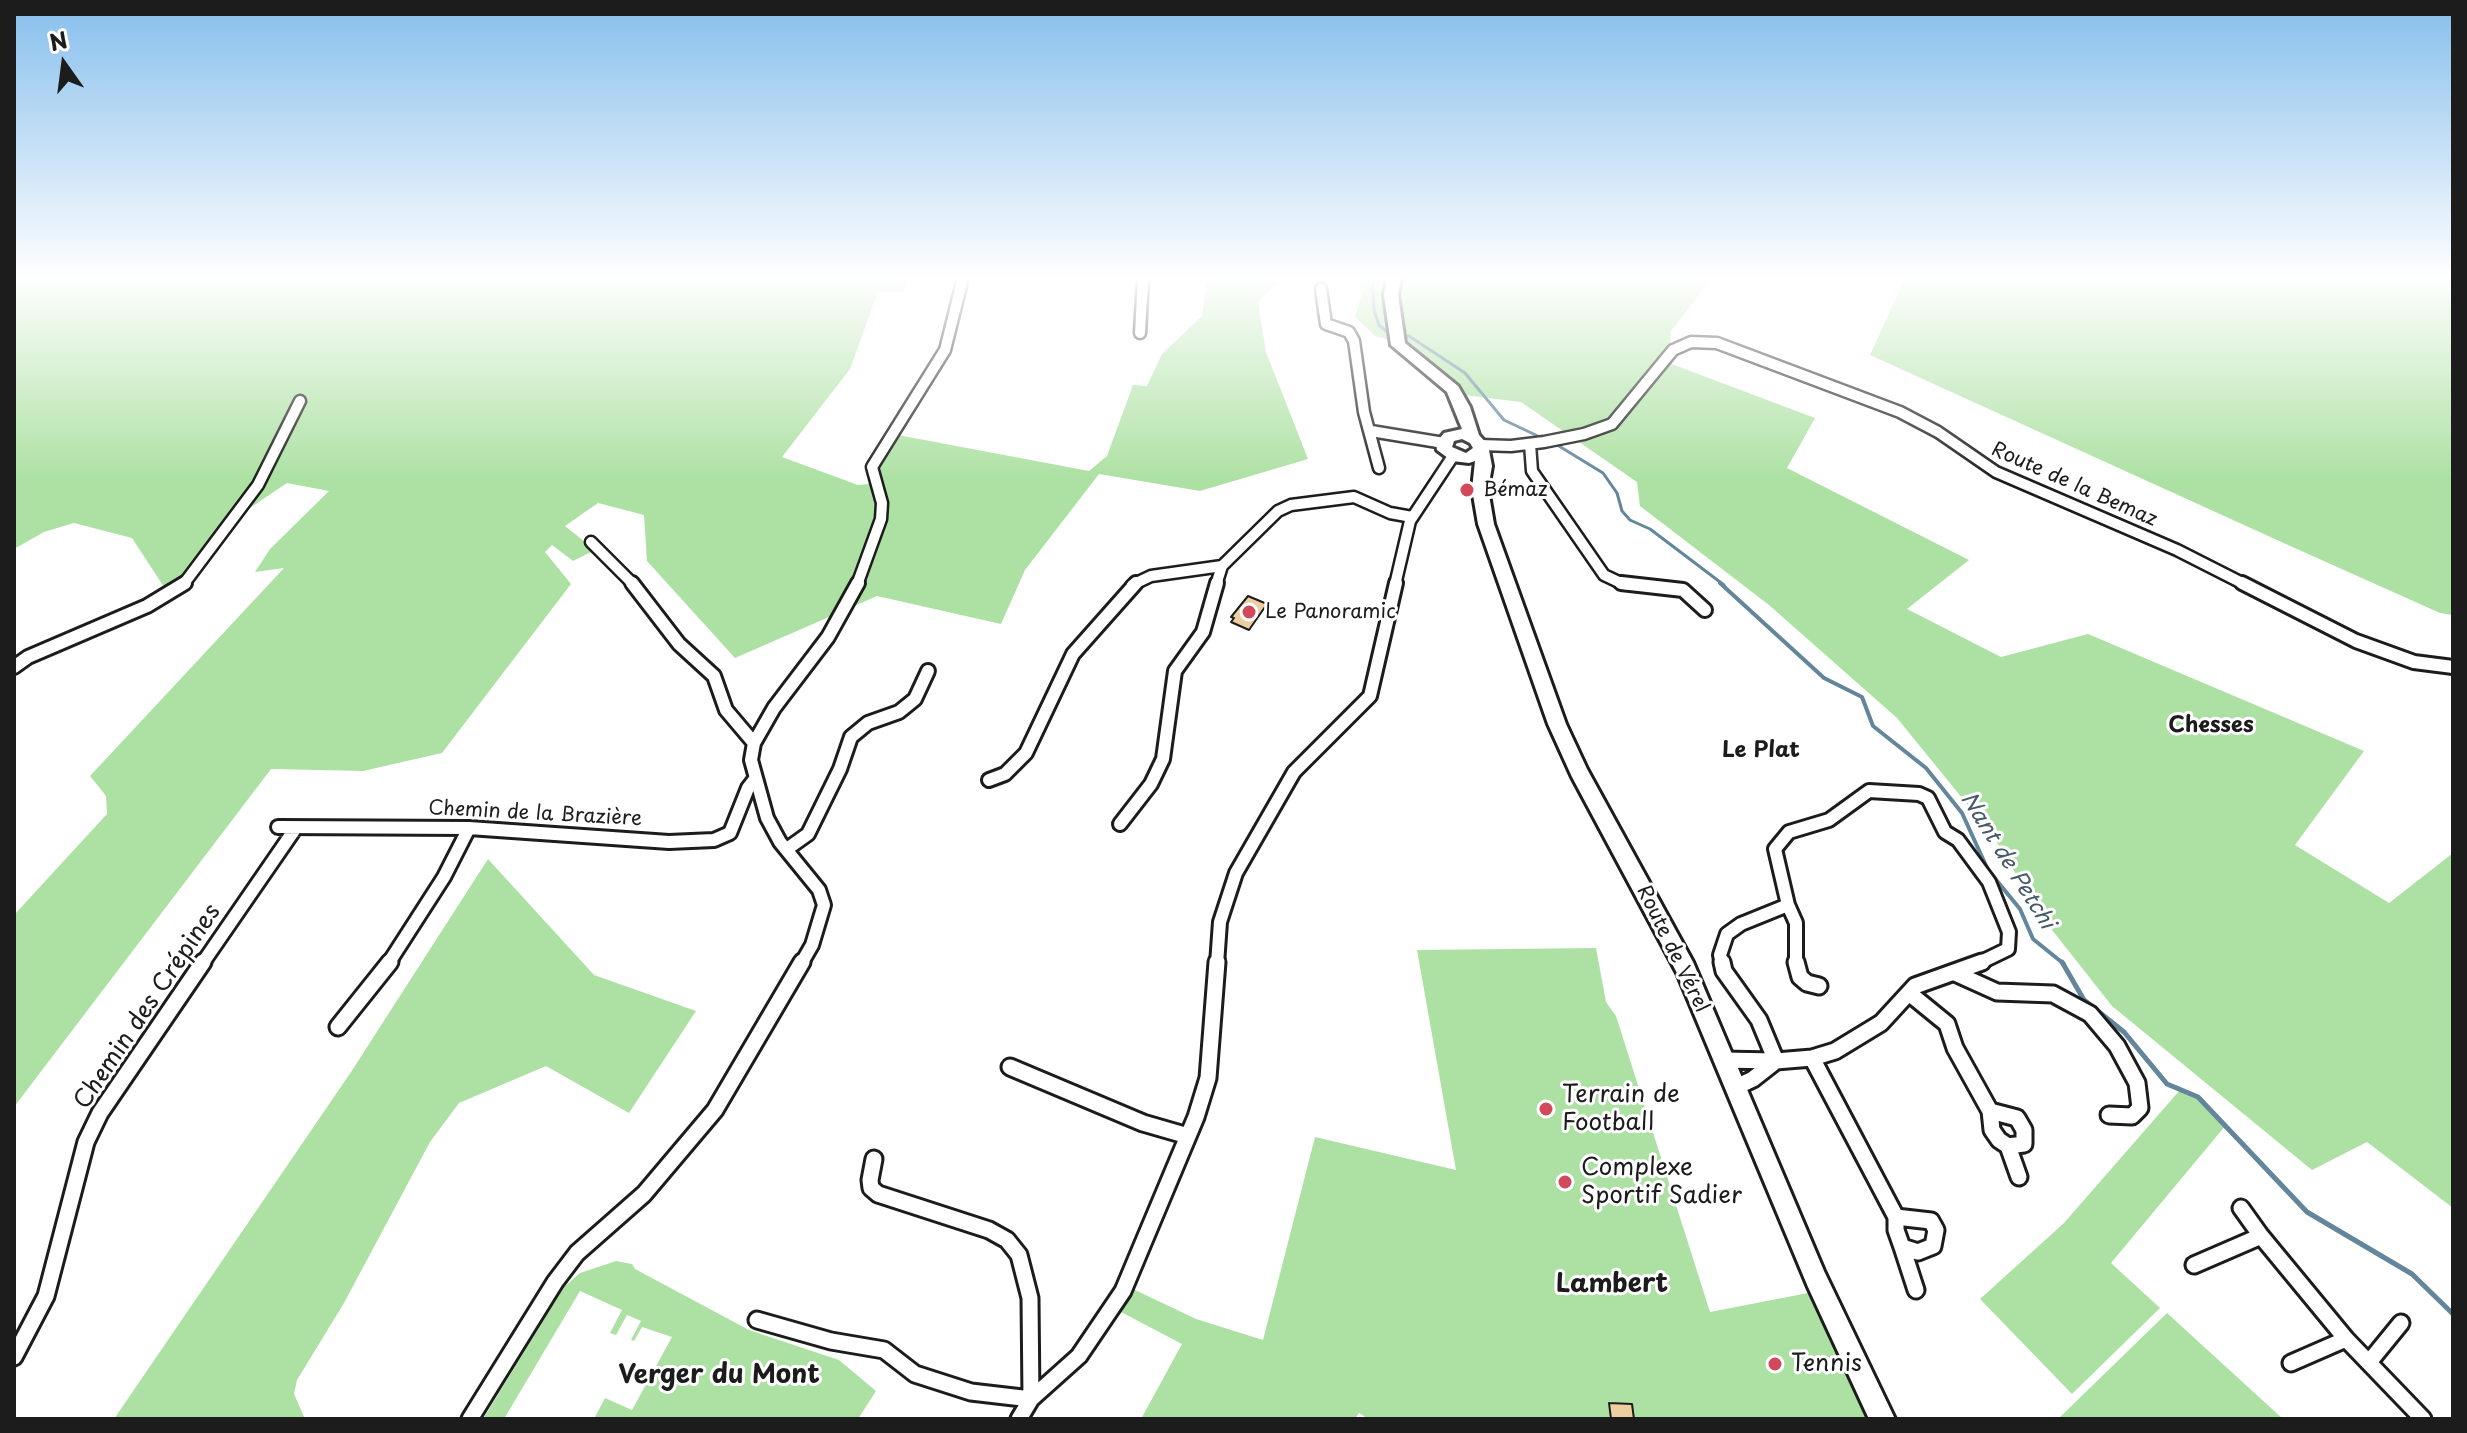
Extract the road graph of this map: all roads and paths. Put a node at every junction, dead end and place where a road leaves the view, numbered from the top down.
1 (946, 345) edge
2 (1355, 345) edge
3 (1398, 345) edge
4 (1681, 345) edge
5 (1721, 345) edge
6 (1458, 399) junction
7 (300, 401) dead end
8 (1371, 431) junction
9 (1449, 439) junction
10 (1530, 444) junction
11 (1470, 449) junction
12 (1379, 468) dead end
13 (1412, 517) junction
14 (591, 542) dead end
15 (1222, 566) junction
16 (1705, 610) dead end
17 (14, 667) edge
18 (2453, 667) edge
19 (928, 671) dead end
20 (754, 743) junction
21 (755, 779) junction
22 (989, 780) dead end
23 (1120, 824) dead end
24 (278, 827) dead end
25 (469, 828) junction
26 (295, 829) junction
27 (787, 849) junction
28 (1788, 905) junction
29 (1955, 973) junction
30 (1819, 986) dead end
31 (1909, 993) junction
32 (338, 1027) dead end
33 (1812, 1058) junction
34 (1722, 1060) junction
35 (1776, 1061) junction
36 (1010, 1067) dead end
37 (1734, 1088) junction
38 (1990, 1111) junction
39 (2109, 1115) dead end
40 (1188, 1136) junction
41 (2008, 1146) junction
42 (874, 1159) dead end
43 (2019, 1177) dead end
44 (2241, 1208) dead end
45 (1896, 1217) junction
46 (2261, 1236) junction
47 (1902, 1247) junction
48 (2194, 1265) dead end
49 (1916, 1290) dead end
50 (757, 1320) dead end
51 (2401, 1323) dead end
52 (2346, 1339) junction
53 (14, 1357) edge
54 (2370, 1361) junction
55 (2291, 1363) dead end
56 (1031, 1399) junction
57 (470, 1419) edge
58 (1019, 1419) edge
59 (1882, 1419) edge
60 (2423, 1419) edge

1 - 20 street
2 - 8 street
3 - 6 street, Route de Vérel
4 - 10 street, Route de la Bemaz
5 - 18 street, Route de la Bemaz
6 - 9 street
6 - 11 street, Route de Vérel
7 - 17 street
8 - 9 street
8 - 12 street
9 - 11 street
9 - 11 street
10 - 11 street, Route de la Bemaz
10 - 16 street
11 - 13 street
11 - 34 street, Route de Vérel
13 - 15 street
13 - 40 street
14 - 20 street
15 - 22 street
15 - 23 street
19 - 27 street
20 - 21 street
21 - 25 street, Chemin de la Brazière
21 - 27 street
24 - 26 street, Chemin de la Brazière
25 - 26 street, Chemin de la Brazière
25 - 32 street
26 - 53 street, Chemin des Crépines
27 - 57 street
28 - 29 street
28 - 30 street
28 - 35 street
29 - 31 street
29 - 39 street
31 - 33 street
31 - 38 street
33 - 35 street
33 - 45 street
34 - 35 street
34 - 37 street, Route de Vérel
35 - 37 street
36 - 40 street
37 - 59 street, Route de Vérel
38 - 41 street
38 - 41 street
40 - 56 street
41 - 43 street
42 - 56 street
44 - 46 street
45 - 47 street
45 - 47 street
46 - 48 street
46 - 52 street
47 - 49 street
50 - 56 street
51 - 54 street
52 - 54 street
52 - 55 street
54 - 60 street
56 - 58 street

